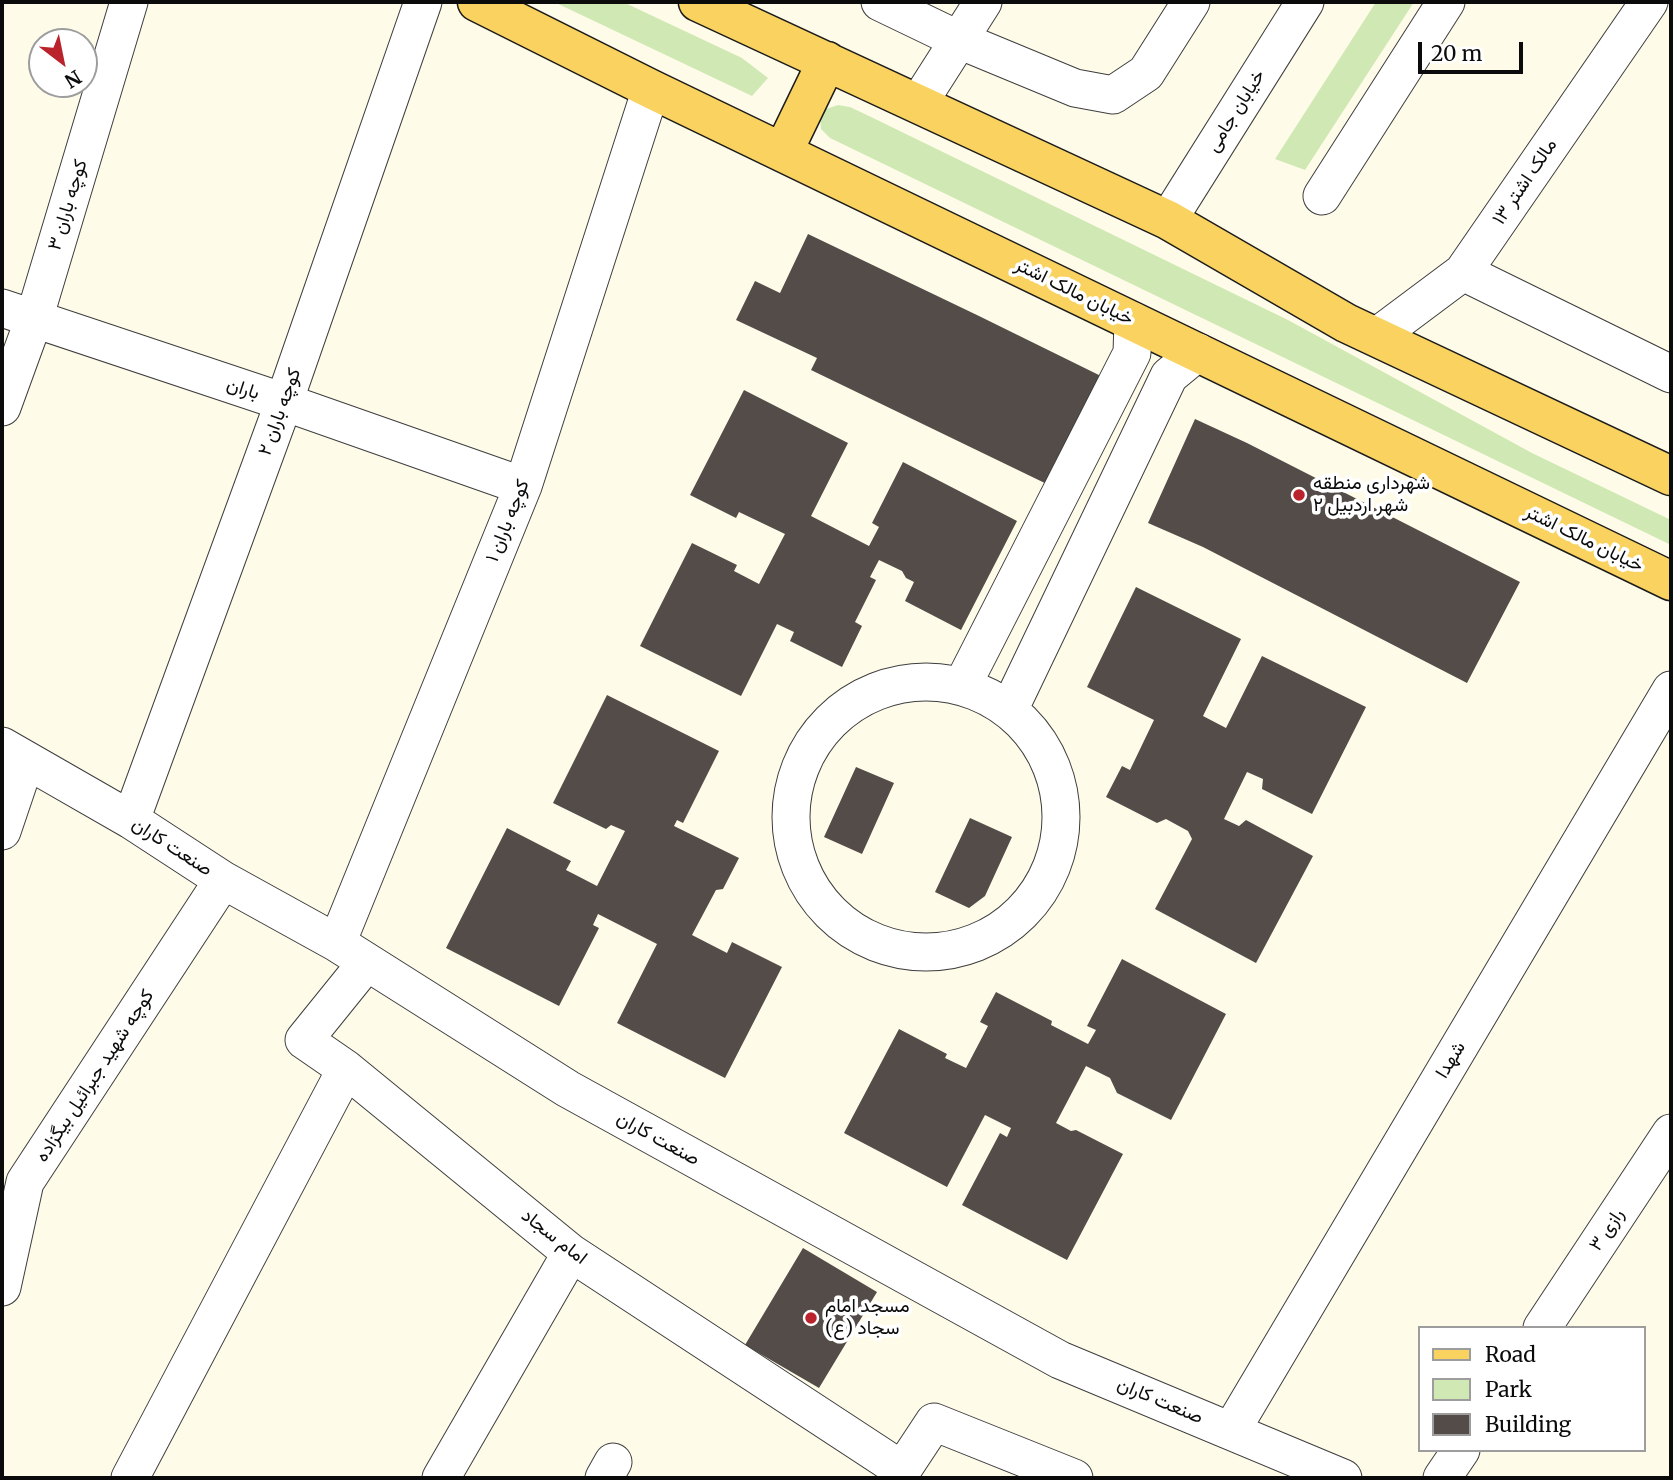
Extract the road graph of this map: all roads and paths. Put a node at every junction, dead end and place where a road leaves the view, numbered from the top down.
1 (129, 2) edge
2 (423, 2) edge
3 (477, 2) edge
4 (698, 2) edge
5 (880, 2) edge
6 (983, 2) edge
7 (1191, 2) edge
8 (1305, 2) edge
9 (1446, 2) edge
10 (1648, 2) edge
11 (959, 40) junction
12 (827, 61) junction
13 (651, 89) junction
14 (918, 104) junction
15 (783, 152) junction
16 (1322, 196) dead end
17 (1168, 220) junction
18 (1463, 272) junction
19 (18, 314) edge
20 (1133, 321) junction
21 (1376, 337) junction
22 (1198, 352) junction
23 (1671, 374) edge
24 (284, 402) junction
25 (2, 407) edge
26 (1671, 476) edge
27 (523, 486) junction
28 (1671, 581) edge
29 (962, 687) junction
30 (1671, 690) edge
31 (1009, 710) junction
32 (14, 753) edge
33 (131, 820) junction
34 (2, 831) edge
35 (223, 880) junction
36 (337, 943) junction
37 (367, 962) junction
38 (346, 1069) junction
39 (1671, 1133) edge
40 (571, 1253) junction
41 (2, 1287) edge
42 (1543, 1326) edge
43 (1231, 1431) junction
44 (1460, 1452) edge
45 (900, 1474) edge
46 (130, 1478) edge
47 (440, 1478) edge
48 (1074, 1478) edge
49 (1342, 1478) edge
50 (1442, 1478) edge

1 - 19 street, کوچه باران ۳
2 - 24 street, کوچه باران ۲
3 - 13 main road, خیابان مالک اشتر
4 - 12 main road
5 - 11 street
6 - 11 street
7 - 11 street
8 - 17 street, خیابان جامی
9 - 16 street
10 - 18 street, مالک اشتر ۱۳
11 - 14 street
12 - 14 main road
12 - 15 main road
13 - 15 main road, خیابان مالک اشتر
13 - 27 street, کوچه باران ۱
14 - 17 main road
15 - 20 main road, خیابان مالک اشتر
17 - 21 main road
18 - 21 street, مالک اشتر ۱۳
18 - 23 street
19 - 24 street, باران
19 - 25 street, کوچه باران ۳
20 - 22 main road, خیابان مالک اشتر
20 - 29 street
21 - 26 main road
22 - 28 main road, خیابان مالک اشتر
22 - 31 street
24 - 27 street, باران
24 - 33 street, کوچه باران ۲
27 - 36 street, کوچه باران ۱
29 - 31 street
29 - 31 street
30 - 43 street, شهدا
32 - 33 street, صنعت کاران
32 - 34 street
33 - 35 street, صنعت کاران
35 - 36 street, صنعت کاران
35 - 41 street, کوچه شهید جبرائیل بیگزاده
36 - 37 street, صنعت کاران
37 - 38 street, امام سجاد
37 - 43 street, صنعت کاران
38 - 40 street, امام سجاد
38 - 46 street
39 - 42 street, رازی ۳
40 - 45 street, امام سجاد
40 - 47 street
43 - 49 street, صنعت کاران
44 - 50 street
45 - 48 street, امام سجاد

